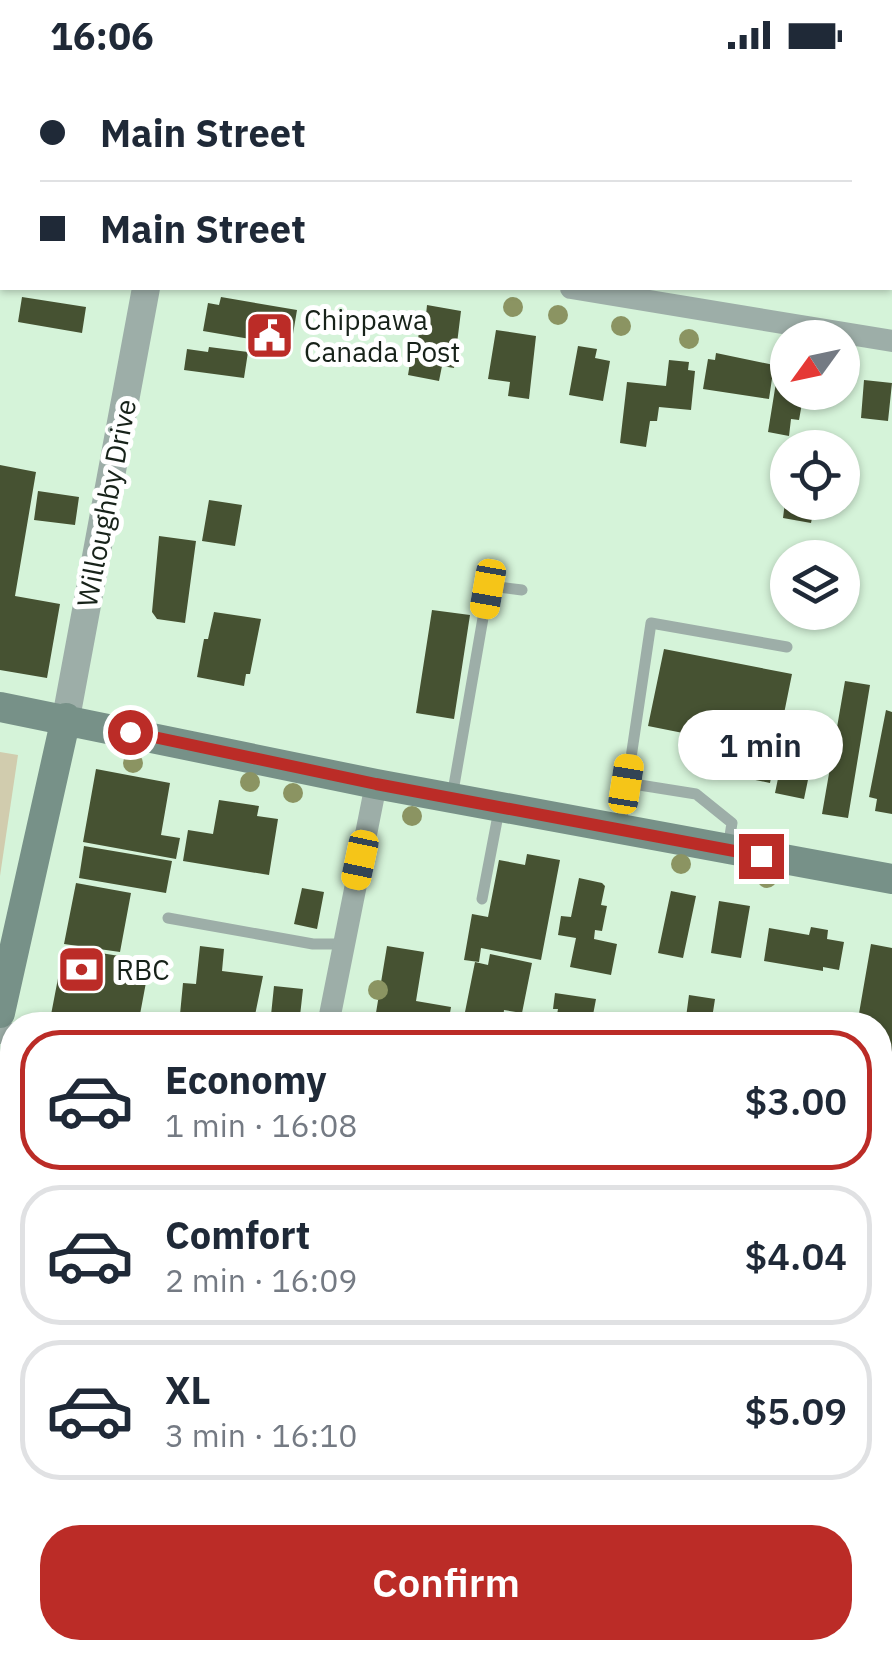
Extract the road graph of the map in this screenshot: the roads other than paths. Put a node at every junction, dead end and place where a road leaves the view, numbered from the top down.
1 (146, 290) edge
2 (585, 290) edge
3 (892, 341) edge
4 (522, 590) dead end
5 (787, 646) dead end
6 (0, 707) edge
7 (66, 718) junction
8 (376, 784) junction
9 (626, 784) junction
10 (452, 798) junction
11 (500, 807) junction
12 (620, 829) junction
13 (728, 850) junction
14 (892, 879) edge
15 (482, 899) dead end
16 (168, 918) dead end
17 (343, 944) junction
18 (6, 958) edge
19 (0, 1012) edge
20 (330, 1012) edge

1 - 7 street, Willoughby Drive
2 - 3 street
4 - 10 lane
5 - 9 lane
6 - 7 main road
7 - 8 main road
7 - 18 main road
8 - 10 main road
8 - 17 street
9 - 12 lane
9 - 13 lane
10 - 11 main road
11 - 12 main road
11 - 15 lane
12 - 13 main road
13 - 14 main road
16 - 17 lane
17 - 20 street
18 - 19 main road

